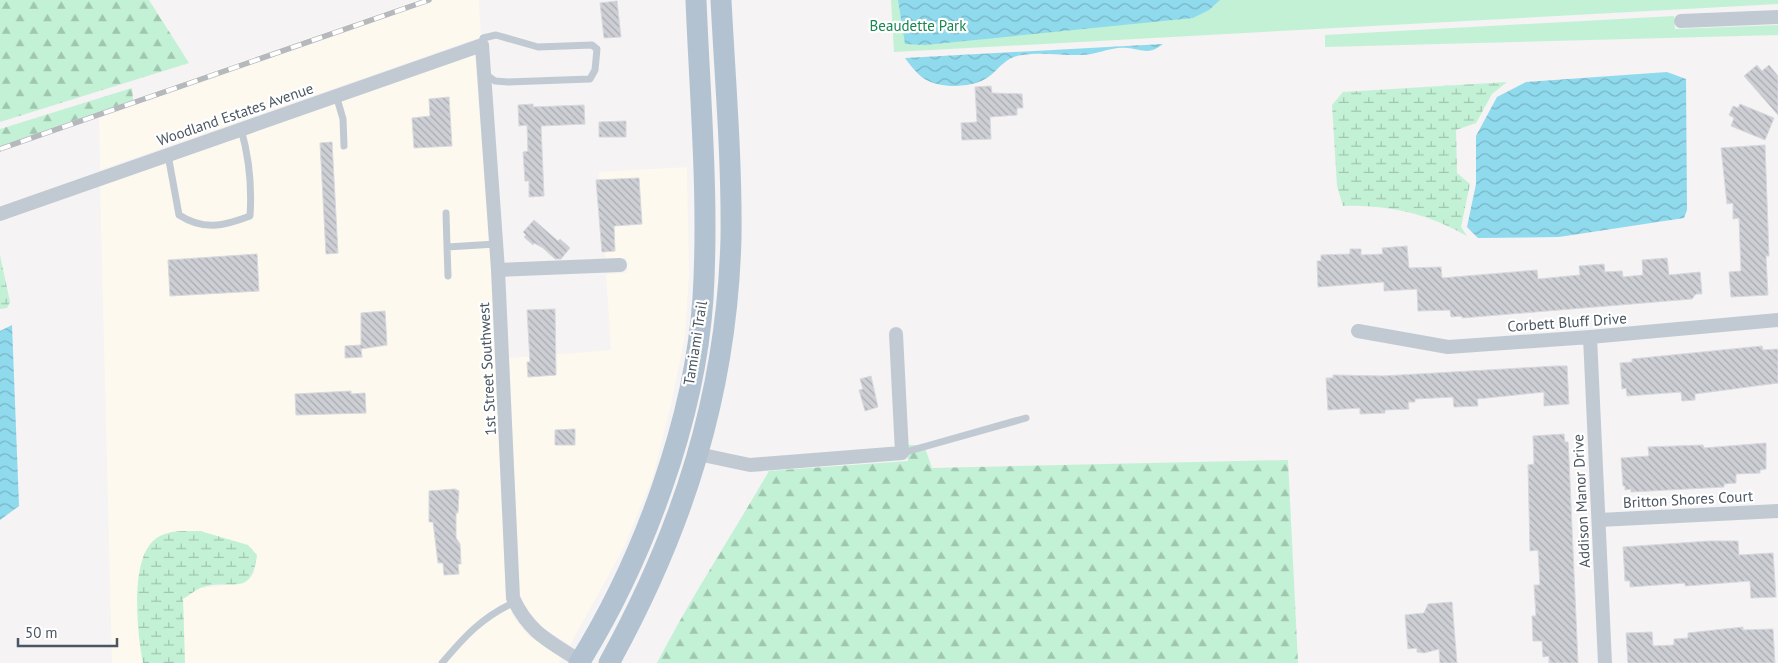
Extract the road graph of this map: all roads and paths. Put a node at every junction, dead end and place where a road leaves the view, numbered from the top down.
1 (696, 0) edge
2 (721, 0) edge
3 (1778, 17) edge
4 (1681, 21) dead end
5 (482, 45) junction
6 (484, 73) junction
7 (336, 96) junction
8 (241, 129) junction
9 (344, 146) dead end
10 (168, 155) junction
11 (446, 212) dead end
12 (0, 214) edge
13 (496, 244) junction
14 (447, 247) junction
15 (620, 265) dead end
16 (498, 270) junction
17 (448, 276) dead end
18 (1778, 320) edge
19 (1358, 332) dead end
20 (896, 334) dead end
21 (1590, 337) junction
22 (1026, 418) dead end
23 (902, 453) junction
24 (698, 454) junction
25 (1778, 511) edge
26 (1599, 520) junction
27 (515, 602) junction
28 (580, 662) edge
29 (442, 663) edge
30 (608, 663) edge
31 (1605, 663) edge

1 - 28 main road, Tamiami Trail
2 - 24 main road, Tamiami Trail
3 - 4 street
5 - 6 street, 1st Street Southwest
5 - 6 lane
5 - 7 street, Woodland Estates Avenue
6 - 13 street, 1st Street Southwest
7 - 8 street, Woodland Estates Avenue
7 - 9 lane
8 - 10 street, Woodland Estates Avenue
8 - 10 lane
10 - 12 street, Woodland Estates Avenue
11 - 14 lane
13 - 14 lane
13 - 16 street, 1st Street Southwest
14 - 17 lane
15 - 16 street
16 - 27 street, 1st Street Southwest
18 - 21 street, Corbett Bluff Drive
19 - 21 street, Corbett Bluff Drive
20 - 23 street
21 - 26 street, Addison Manor Drive
22 - 23 lane
23 - 24 street
24 - 30 main road, Tamiami Trail
25 - 26 street, Britton Shores Court
26 - 31 street, Addison Manor Drive
27 - 28 street, 1st Street Southwest
27 - 29 lane

